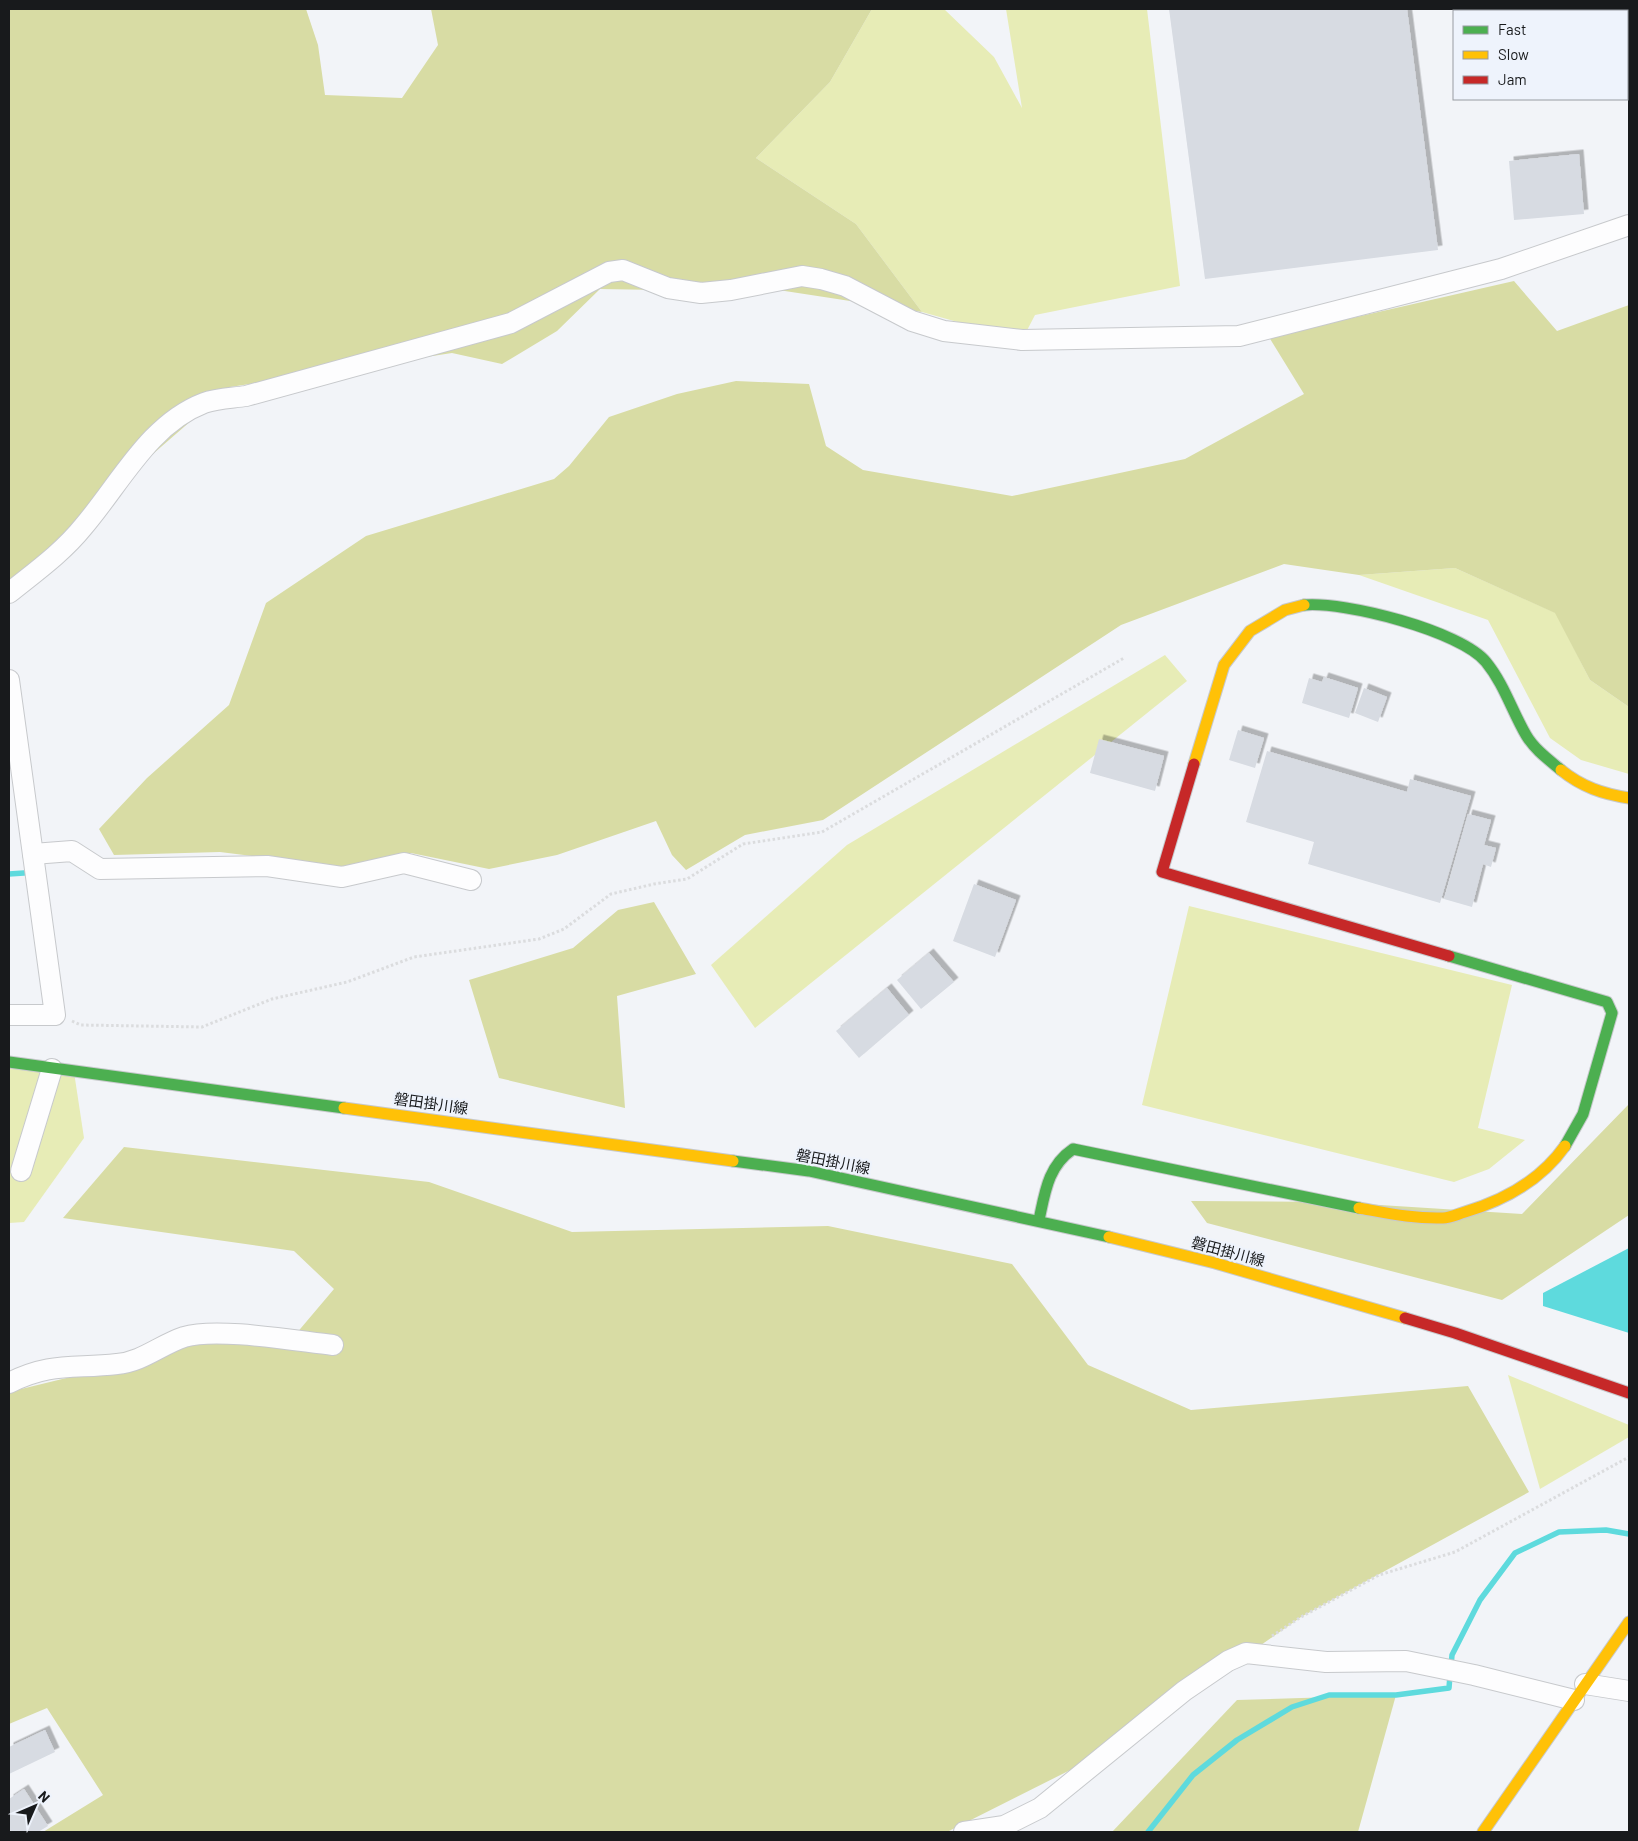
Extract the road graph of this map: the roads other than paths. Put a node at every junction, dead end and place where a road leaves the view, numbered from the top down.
1 (1629, 225) edge
2 (9, 593) edge
3 (9, 680) edge
4 (1629, 798) edge
5 (33, 854) junction
6 (471, 880) dead end
7 (9, 1015) edge
8 (9, 1062) edge
9 (52, 1069) junction
10 (21, 1171) dead end
11 (1039, 1220) junction
12 (333, 1345) dead end
13 (9, 1383) edge
14 (1629, 1393) edge
15 (1629, 1622) edge
16 (1585, 1684) junction
17 (1629, 1691) edge
18 (1574, 1700) junction
19 (964, 1832) edge
20 (1483, 1832) edge

1 - 2 street
3 - 5 street
4 - 11 street
5 - 6 street
5 - 7 street
8 - 9 street, 磐田掛川線
9 - 10 street
9 - 11 street, 磐田掛川線
11 - 14 street, 磐田掛川線
12 - 13 street
15 - 16 street
16 - 17 street
16 - 18 street
18 - 19 street
18 - 20 street

